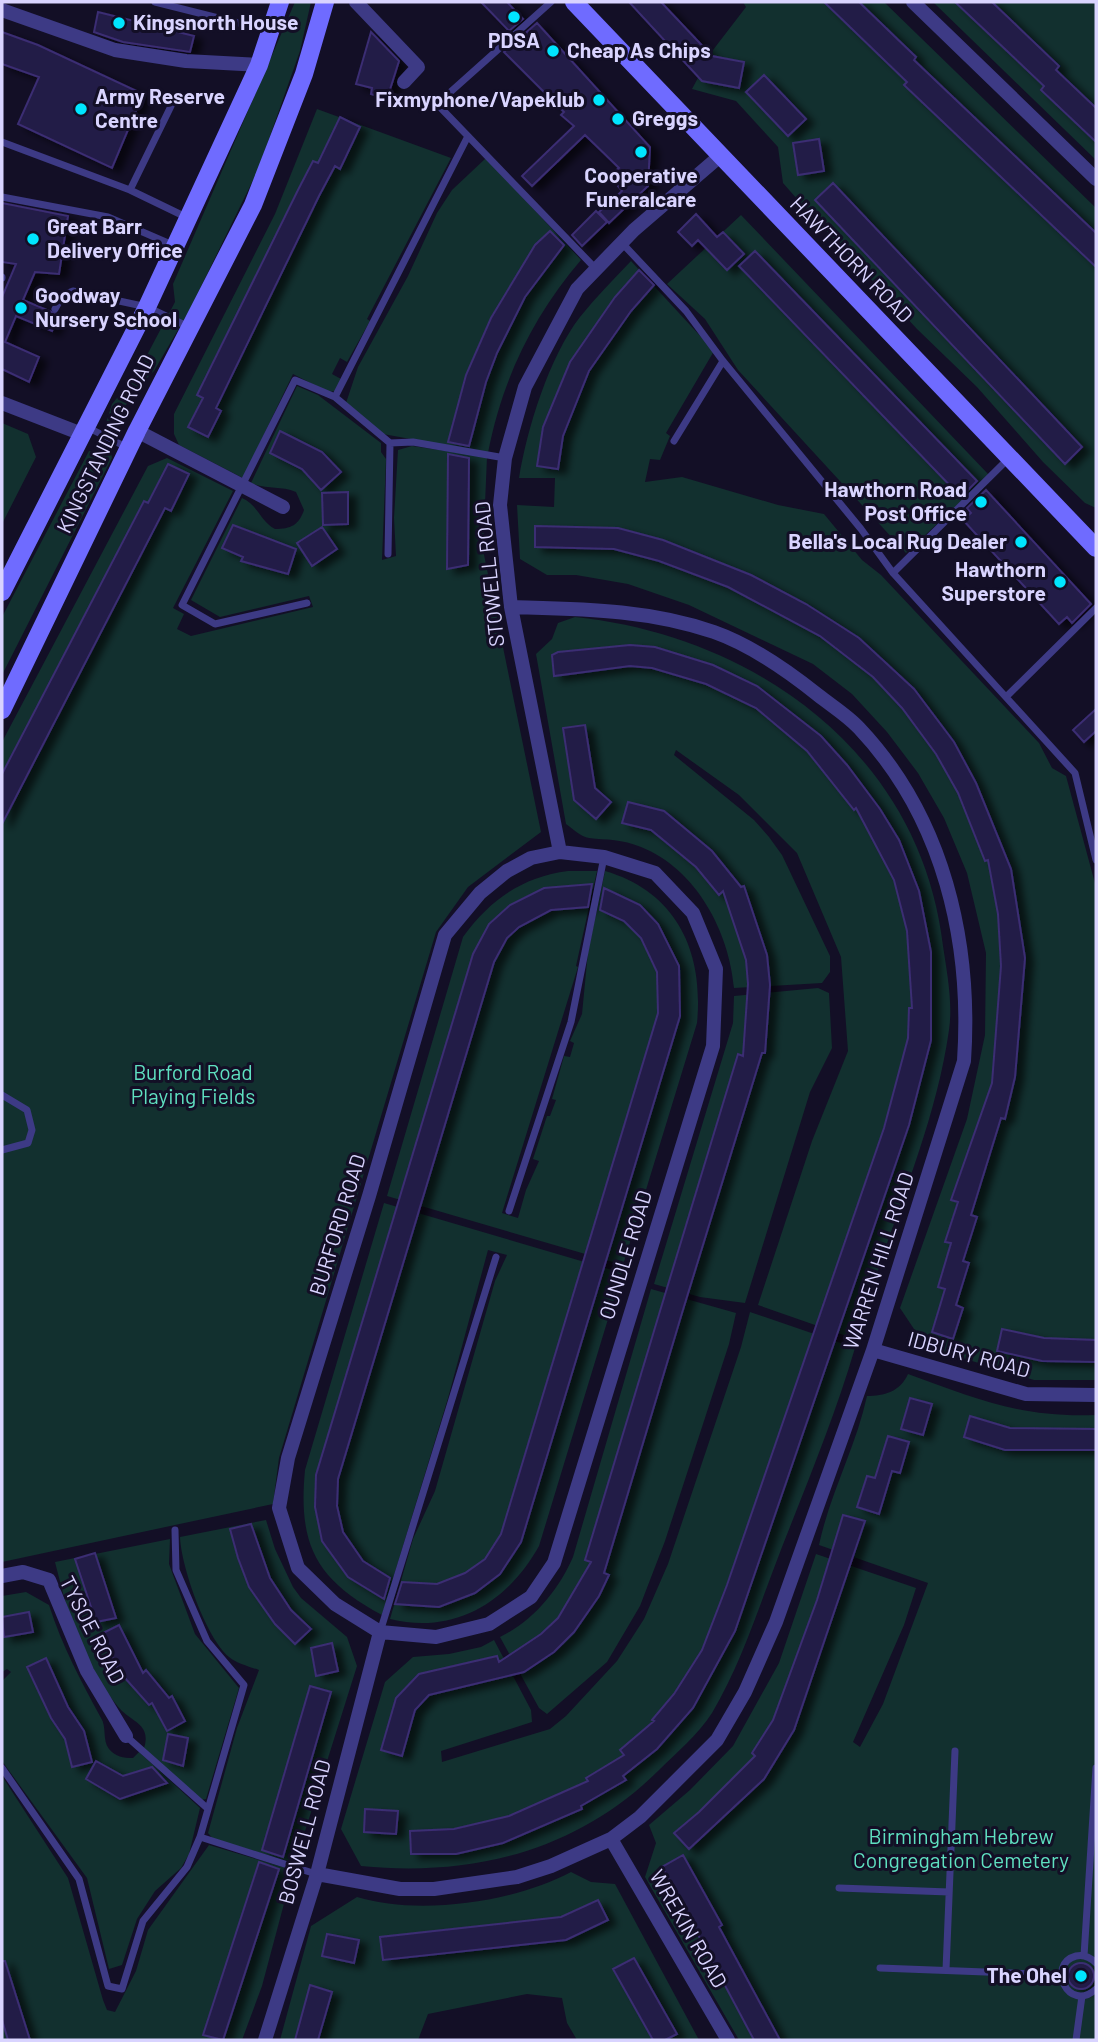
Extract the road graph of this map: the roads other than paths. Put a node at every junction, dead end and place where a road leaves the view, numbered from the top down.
1 (155, 2) edge
2 (280, 2) edge
3 (325, 2) edge
4 (356, 2) edge
5 (551, 2) edge
6 (574, 2) edge
7 (913, 2) edge
8 (2, 10) edge
9 (270, 31) junction
10 (259, 65) junction
11 (404, 82) dead end
12 (174, 100) dead end
13 (468, 136) junction
14 (2, 142) edge
15 (720, 156) junction
16 (1096, 179) edge
17 (130, 190) junction
18 (2, 197) edge
19 (188, 218) junction
20 (621, 243) junction
21 (176, 246) junction
22 (596, 269) junction
23 (147, 307) junction
24 (55, 309) dead end
25 (190, 328) junction
26 (723, 361) junction
27 (335, 397) junction
28 (2, 403) edge
29 (137, 430) junction
30 (85, 431) junction
31 (674, 441) dead end
32 (390, 443) junction
33 (128, 448) junction
34 (505, 458) junction
35 (1009, 458) junction
36 (242, 488) junction
37 (283, 507) dead end
38 (1096, 548) edge
39 (388, 554) dead end
40 (893, 573) junction
41 (2, 592) edge
42 (307, 603) dead end
43 (511, 607) junction
44 (1096, 608) edge
45 (1006, 697) junction
46 (2, 709) edge
47 (560, 852) junction
48 (604, 857) junction
49 (1096, 860) edge
50 (2, 1095) edge
51 (2, 1150) edge
52 (509, 1212) dead end
53 (496, 1258) dead end
54 (873, 1350) junction
55 (1096, 1395) edge
56 (175, 1530) dead end
57 (2, 1576) edge
58 (380, 1632) junction
59 (126, 1736) joint
60 (955, 1751) dead end
61 (2, 1768) edge
62 (1096, 1768) edge
63 (207, 1808) junction
64 (200, 1837) junction
65 (611, 1839) junction
66 (317, 1874) junction
67 (839, 1888) dead end
68 (949, 1892) junction
69 (1084, 1956) junction
70 (1096, 1963) edge
71 (880, 1968) dead end
72 (946, 1970) junction
73 (1061, 1975) junction
74 (1096, 1989) edge
75 (1082, 1996) junction
76 (265, 2040) edge
77 (728, 2040) edge
78 (1076, 2040) edge

1 - 9 lane
2 - 9 main road, KINGSTANDING ROAD
3 - 25 main road, KINGSTANDING ROAD
4 - 11 street
5 - 13 lane
6 - 15 main road, HAWTHORN ROAD
7 - 16 street
8 - 10 street
9 - 10 main road, KINGSTANDING ROAD
10 - 19 main road, KINGSTANDING ROAD
12 - 17 lane
13 - 22 lane
13 - 27 lane
14 - 17 lane
15 - 20 street, STOWELL ROAD
15 - 35 main road, HAWTHORN ROAD
17 - 19 lane
18 - 21 lane
19 - 21 main road, KINGSTANDING ROAD
20 - 22 street, STOWELL ROAD
20 - 26 lane
21 - 23 main road, KINGSTANDING ROAD
22 - 34 street, STOWELL ROAD
23 - 24 lane
23 - 25 lane
23 - 30 main road, KINGSTANDING ROAD
25 - 29 main road, KINGSTANDING ROAD
26 - 31 lane
26 - 40 lane
27 - 32 lane
27 - 36 lane
28 - 30 street
29 - 33 main road, KINGSTANDING ROAD
29 - 36 street
30 - 33 lane
30 - 41 main road, KINGSTANDING ROAD
32 - 34 lane
32 - 39 lane
33 - 46 main road, KINGSTANDING ROAD
34 - 43 street, STOWELL ROAD
35 - 38 main road, HAWTHORN ROAD
35 - 40 lane
36 - 37 street
36 - 42 lane
40 - 45 lane
43 - 47 street, STOWELL ROAD
43 - 54 street, WARREN HILL ROAD
44 - 45 lane
45 - 49 lane
47 - 48 street, OUNDLE ROAD
47 - 58 street, BURFORD ROAD
48 - 52 lane
48 - 58 street, OUNDLE ROAD
50 - 51 lane
53 - 58 lane
54 - 55 street, IDBURY ROAD
54 - 65 street, WARREN HILL ROAD
56 - 63 lane
57 - 59 street, TYSOE ROAD
58 - 66 street, BOSWELL ROAD
59 - 63 lane
60 - 68 lane
61 - 64 lane
62 - 69 lane
63 - 64 lane
64 - 66 lane
65 - 66 street, WARREN HILL ROAD
65 - 77 street, WREKIN ROAD
66 - 76 street, BOSWELL ROAD
67 - 68 lane
68 - 72 lane
69 - 70 lane
69 - 73 lane
71 - 72 lane
72 - 73 lane
73 - 75 lane
74 - 75 lane
75 - 78 lane

